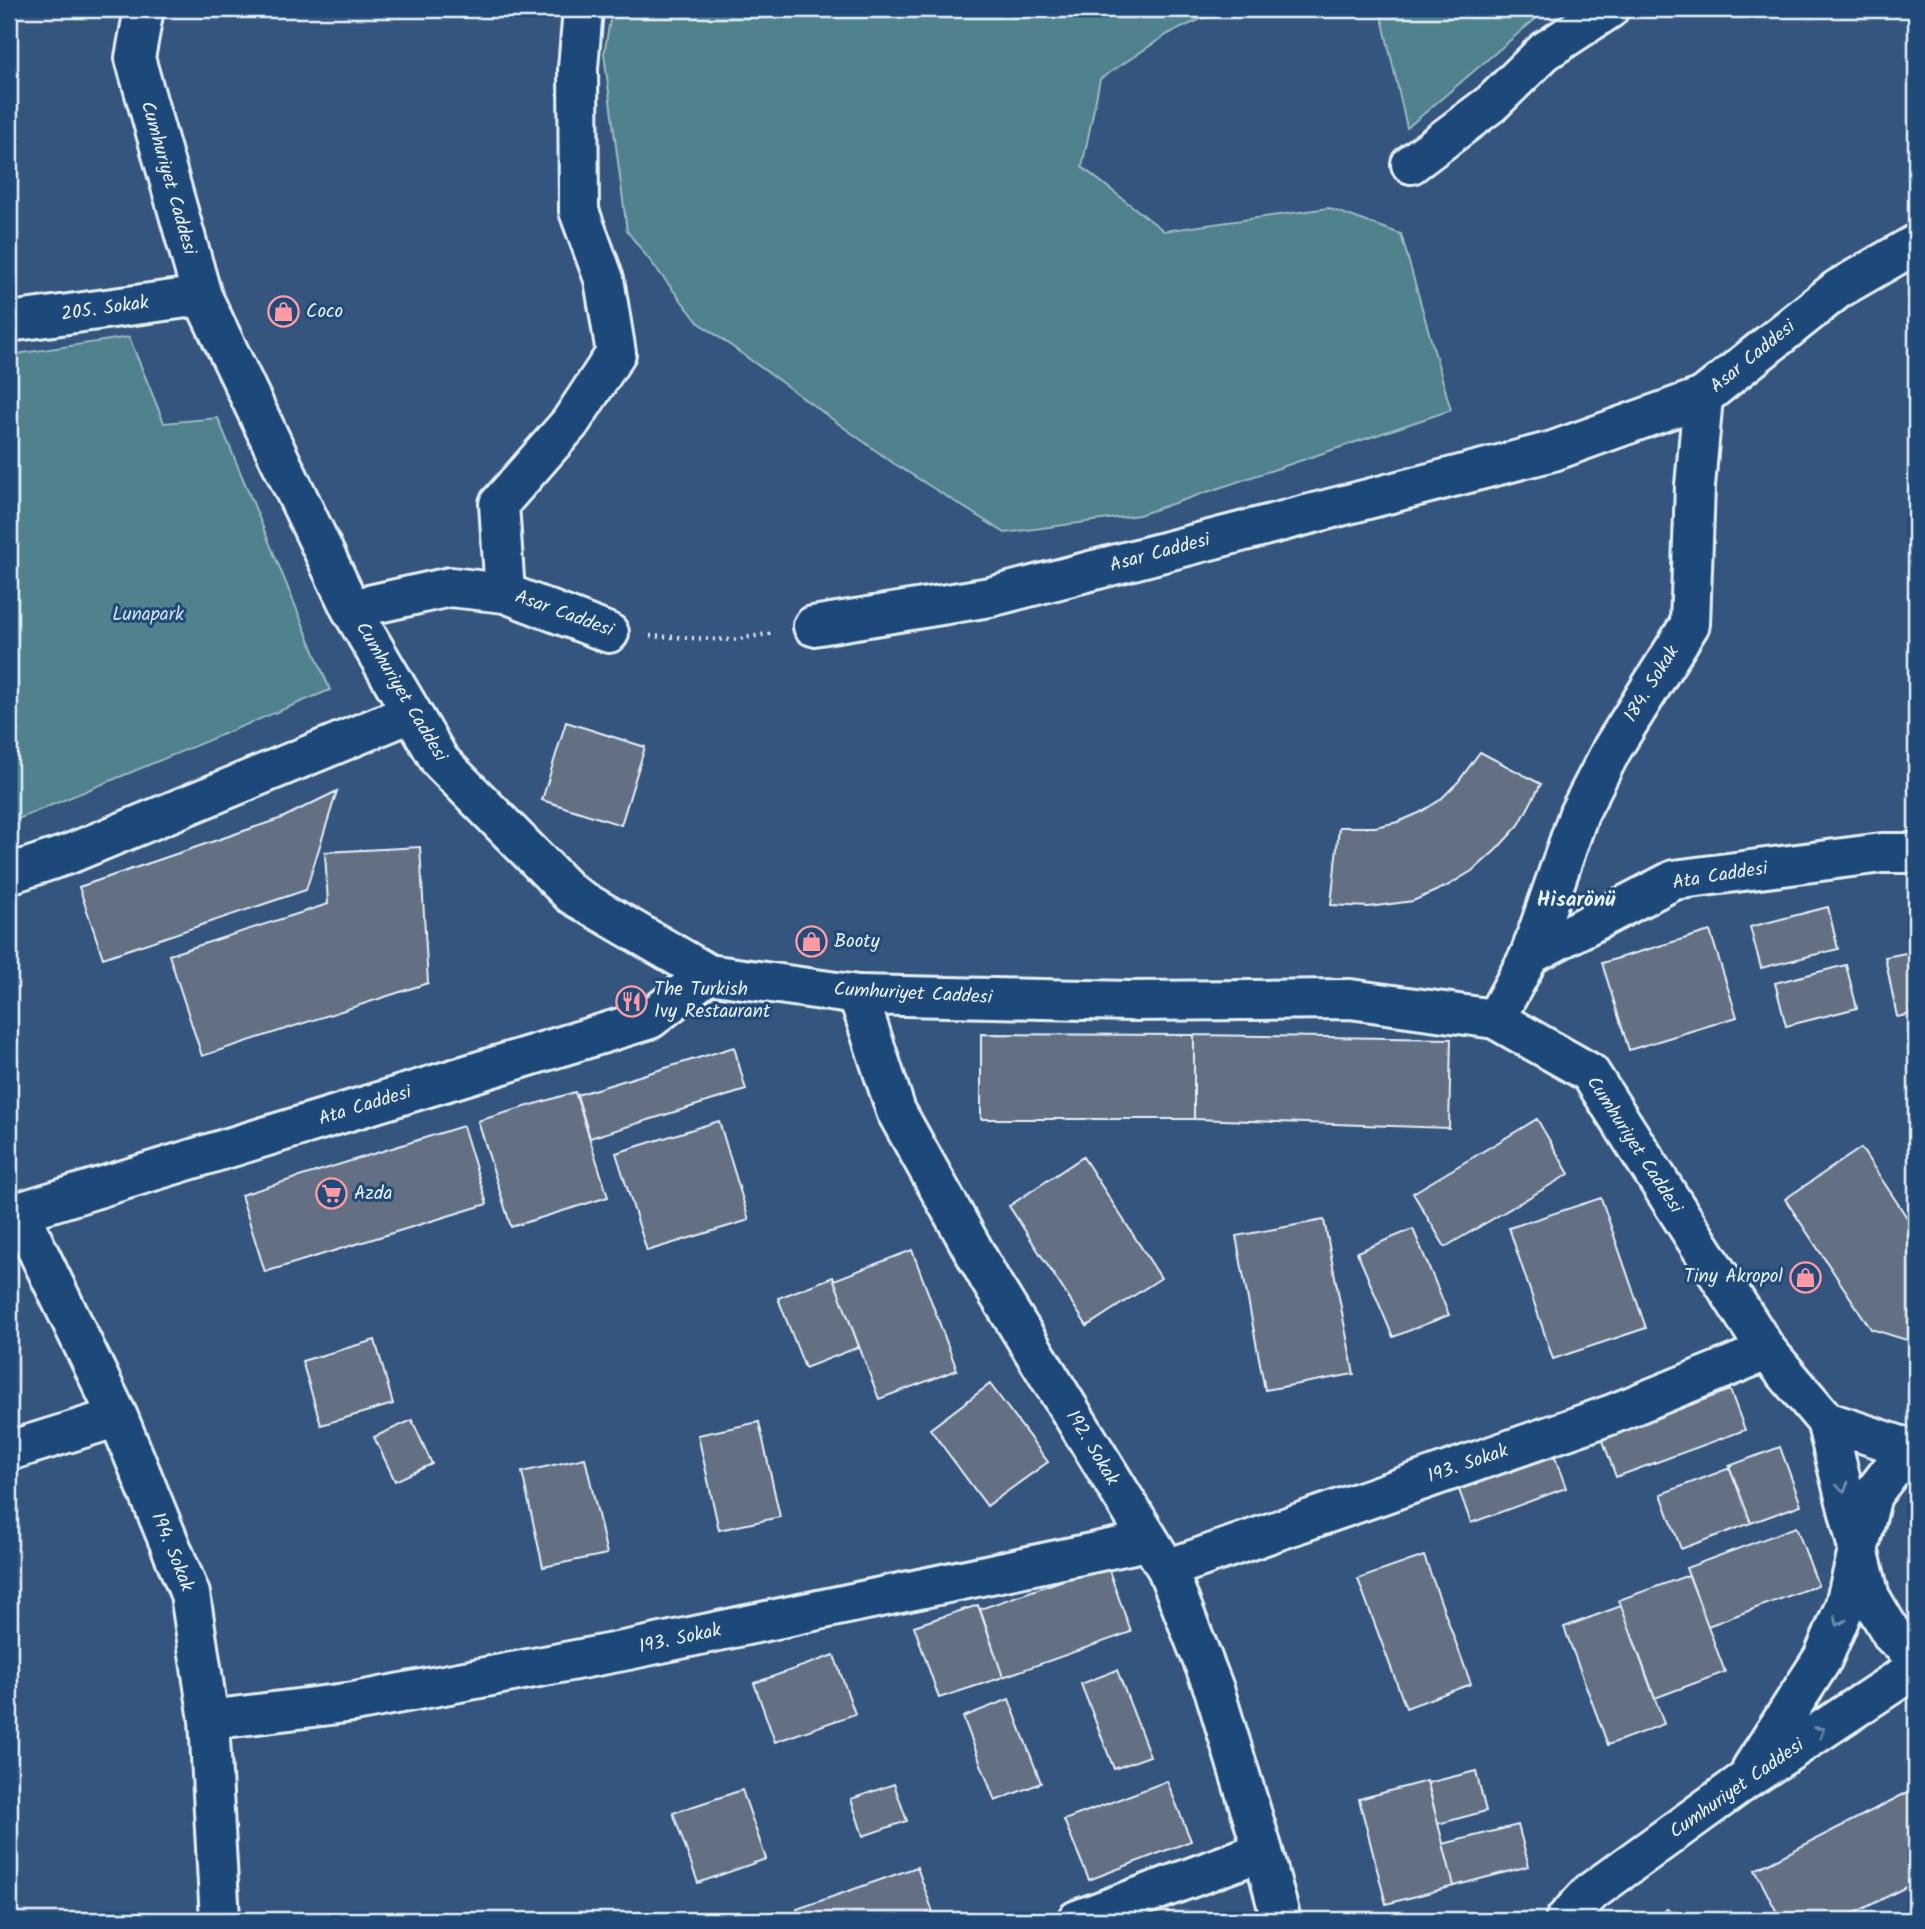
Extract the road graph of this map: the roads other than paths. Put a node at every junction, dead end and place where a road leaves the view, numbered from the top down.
1 (144, 9) edge
2 (583, 9) edge
3 (1609, 9) edge
4 (1411, 164) dead end
5 (1916, 244) edge
6 (202, 296) junction
7 (9, 322) edge
8 (1703, 397) junction
9 (505, 593) junction
10 (351, 609) junction
11 (813, 626) road end
12 (609, 634) road end
13 (411, 712) junction
14 (1916, 853) edge
15 (9, 874) edge
16 (1530, 955) junction
17 (708, 974) junction
18 (858, 995) junction
19 (1495, 1019) junction
20 (14, 1212) edge
21 (1767, 1351) junction
22 (118, 1417) junction
23 (1826, 1421) junction
24 (9, 1451) edge
25 (1916, 1453) edge
26 (1859, 1551) junction
27 (1158, 1555) junction
28 (1916, 1657) edge
29 (1916, 1668) edge
30 (209, 1720) junction
31 (1743, 1782) junction
32 (1263, 1851) junction
33 (220, 1920) edge
34 (1077, 1920) edge
35 (1281, 1920) edge
36 (1565, 1920) edge

1 - 6 street, Cumhuriyet Caddesi
2 - 9 street
3 - 4 street
5 - 8 street, Asar Caddesi
6 - 7 street, 205. Sokak
6 - 10 street, Cumhuriyet Caddesi
8 - 11 street, Asar Caddesi
8 - 16 street, 184. Sokak
9 - 10 street, Asar Caddesi
9 - 12 street, Asar Caddesi
10 - 13 street, Cumhuriyet Caddesi
13 - 15 street
13 - 17 street, Cumhuriyet Caddesi
14 - 16 street, Ata Caddesi
16 - 19 street
17 - 18 street, Cumhuriyet Caddesi
17 - 20 street, Ata Caddesi
18 - 19 street, Cumhuriyet Caddesi
18 - 27 street, 192. Sokak
19 - 21 street, Cumhuriyet Caddesi
20 - 22 street, 194. Sokak
21 - 23 street, Cumhuriyet Caddesi
21 - 27 street, 193. Sokak
22 - 24 street
22 - 30 street, 194. Sokak
23 - 25 street
23 -> 26 street, Cumhuriyet Caddesi
25 - 26 street
26 - 28 street, Cumhuriyet Caddesi
26 -> 31 street
27 - 30 street, 193. Sokak
27 - 32 street, 192. Sokak
31 -> 29 street, Cumhuriyet Caddesi
30 - 33 street, 194. Sokak
31 - 36 street, Cumhuriyet Caddesi
32 - 34 street
32 - 35 street, 192. Sokak

